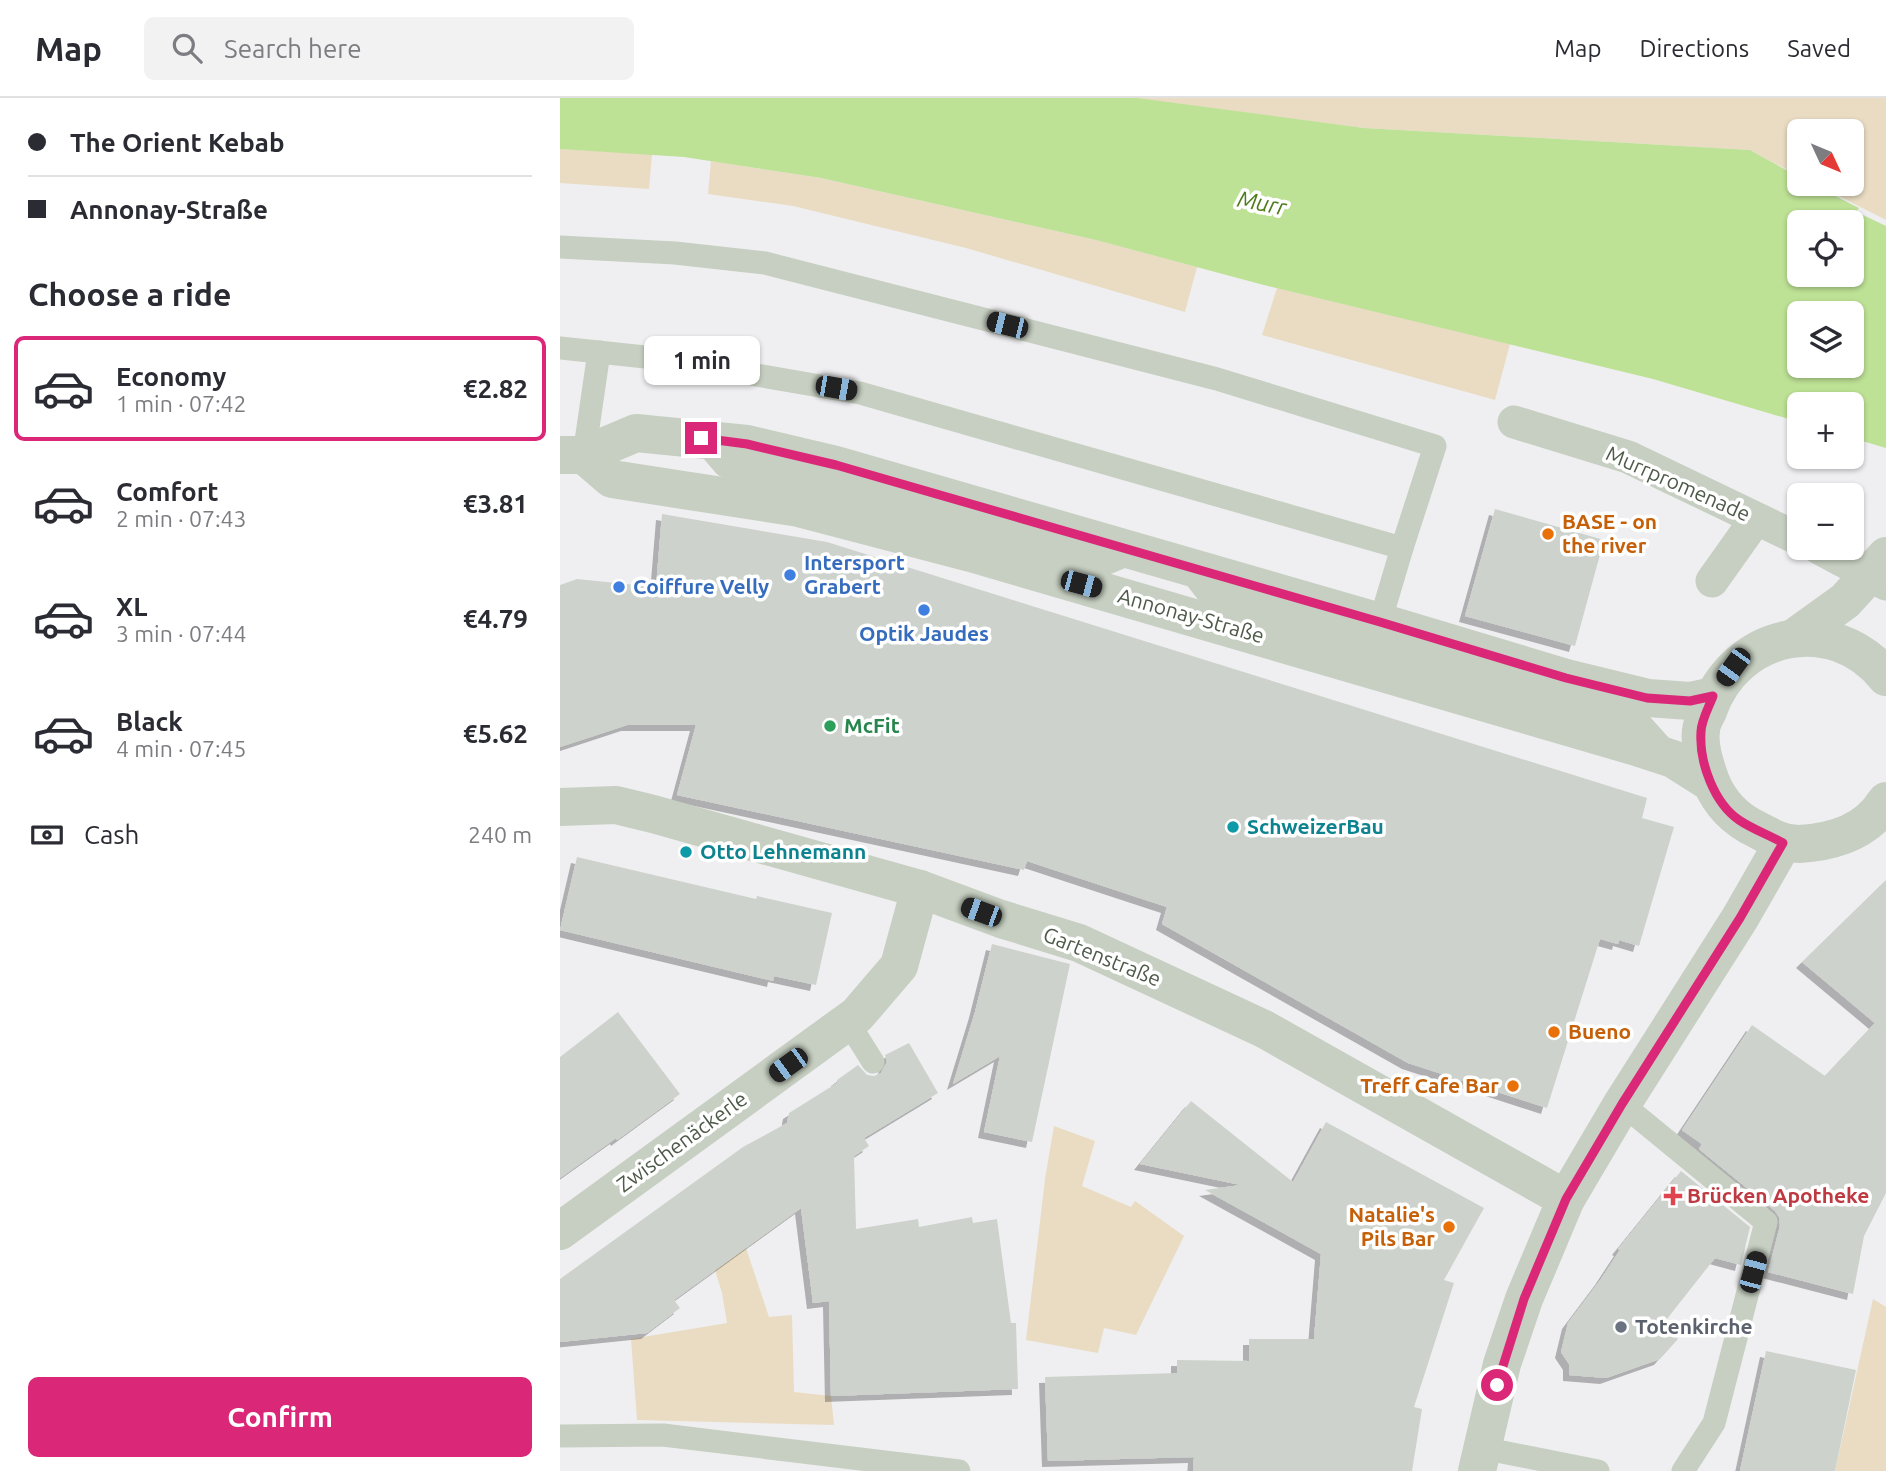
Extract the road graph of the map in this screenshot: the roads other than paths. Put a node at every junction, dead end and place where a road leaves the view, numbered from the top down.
1 (560, 247) edge
2 (560, 348) edge
3 (599, 352) junction
4 (1514, 422) dead end
5 (701, 438) junction
6 (572, 455) edge
7 (725, 466) junction
8 (692, 491) junction
9 (1756, 519) junction
10 (1787, 533) edge
11 (1402, 548) junction
12 (1850, 560) edge
13 (1119, 570) junction
14 (1881, 572) edge
15 (1712, 582) dead end
16 (1191, 592) junction
17 (1380, 622) junction
18 (1795, 637) junction
19 (1886, 677) edge
20 (1701, 698) junction
21 (1639, 722) junction
22 (1673, 759) junction
23 (1711, 783) junction
24 (560, 807) edge
25 (1883, 814) edge
26 (1783, 843) junction
27 (920, 889) junction
28 (848, 1022) junction
29 (873, 1062) dead end
30 (1622, 1104) junction
31 (1566, 1199) junction
32 (560, 1231) edge
33 (560, 1436) edge
34 (1480, 1460) edge
35 (959, 1471) edge
36 (1598, 1471) edge
37 (1683, 1471) edge

1 - 11 lane
2 - 3 lane
3 - 6 lane
3 - 11 lane
4 - 9 street, Murrpromenade
5 - 6 street, Annonay-Straße
5 - 7 lane
5 - 13 street, Annonay-Straße
6 - 8 street, Annonay-Straße
7 - 8 lane
7 - 13 lane
8 - 13 street, Annonay-Straße
9 - 10 street, Murrpromenade
9 - 15 street
11 - 17 lane
12 - 14 street
13 - 16 street, Annonay-Straße
14 - 18 street
16 - 17 street, Annonay-Straße
16 - 21 lane
16 - 22 street, Annonay-Straße
17 - 20 street, Annonay-Straße
18 - 19 street
18 - 20 street
20 - 21 lane
20 - 23 street
21 - 22 lane
22 - 23 street, Annonay-Straße
23 - 26 street
24 - 27 street, Gartenstraße
25 - 26 street
26 - 30 street
27 - 28 street, Zwischenäckerle
27 - 31 street, Gartenstraße
28 - 29 lane
28 - 32 street, Zwischenäckerle
30 - 31 street
30 - 37 lane
31 - 34 street
33 - 35 lane
34 - 36 lane

